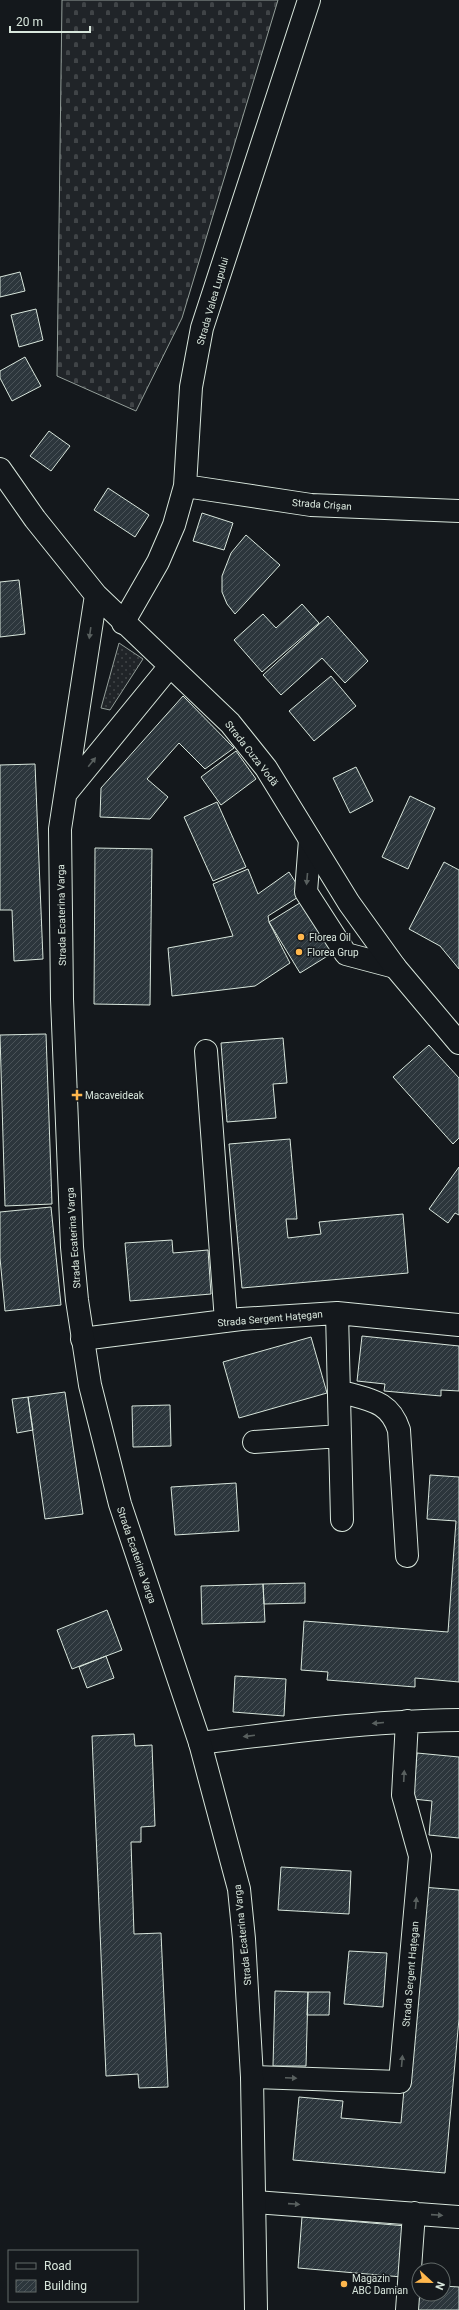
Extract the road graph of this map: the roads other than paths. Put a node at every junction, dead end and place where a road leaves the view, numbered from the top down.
1 (308, 0) edge
2 (0, 469) edge
3 (186, 486) junction
4 (459, 510) edge
5 (96, 595) junction
6 (123, 623) junction
7 (170, 666) junction
8 (67, 792) junction
9 (310, 840) junction
10 (395, 967) junction
11 (459, 1043) edge
12 (206, 1051) dead end
13 (337, 1313) junction
14 (226, 1321) junction
15 (459, 1325) edge
16 (82, 1339) junction
17 (339, 1391) junction
18 (340, 1436) junction
19 (254, 1442) dead end
20 (342, 1520) dead end
21 (407, 1556) dead end
22 (459, 1720) edge
23 (407, 1721) junction
24 (200, 1743) junction
25 (252, 2077) junction
26 (255, 2202) junction
27 (414, 2213) junction
28 (459, 2216) edge
29 (256, 2310) edge
30 (407, 2310) edge

1 - 3 main road, Strada Valea Lupului
2 - 5 main road, Strada Cuza Vodă
3 - 4 main road, Strada Crișan
3 - 6 main road, Strada Valea Lupului
5 - 6 main road, Strada Cuza Vodă
5 -> 8 main road, Strada Ecaterina Varga
6 - 7 main road, Strada Cuza Vodă
8 -> 7 main road, Strada Ecaterina Varga
7 - 9 main road, Strada Cuza Vodă
8 - 16 main road, Strada Ecaterina Varga
9 - 10 main road, Strada Cuza Vodă
9 -> 10 main road
10 - 11 main road, Strada Cuza Vodă
12 - 14 main road
13 - 14 main road, Strada Sergent Hațegan
13 - 15 main road, Strada Sergent Hațegan
13 - 17 main road
14 - 16 main road, Strada Sergent Hațegan
16 - 24 main road, Strada Ecaterina Varga
17 - 18 main road
17 - 21 main road
18 - 19 main road
18 - 20 main road
22 - 23 main road
23 -> 24 main road
25 -> 23 main road, Strada Sergent Hațegan
24 - 25 main road, Strada Ecaterina Varga
25 - 26 main road, Strada Ecaterina Varga
26 -> 27 main road
26 - 29 main road, Strada Ecaterina Varga
27 -> 28 main road
27 - 30 main road

